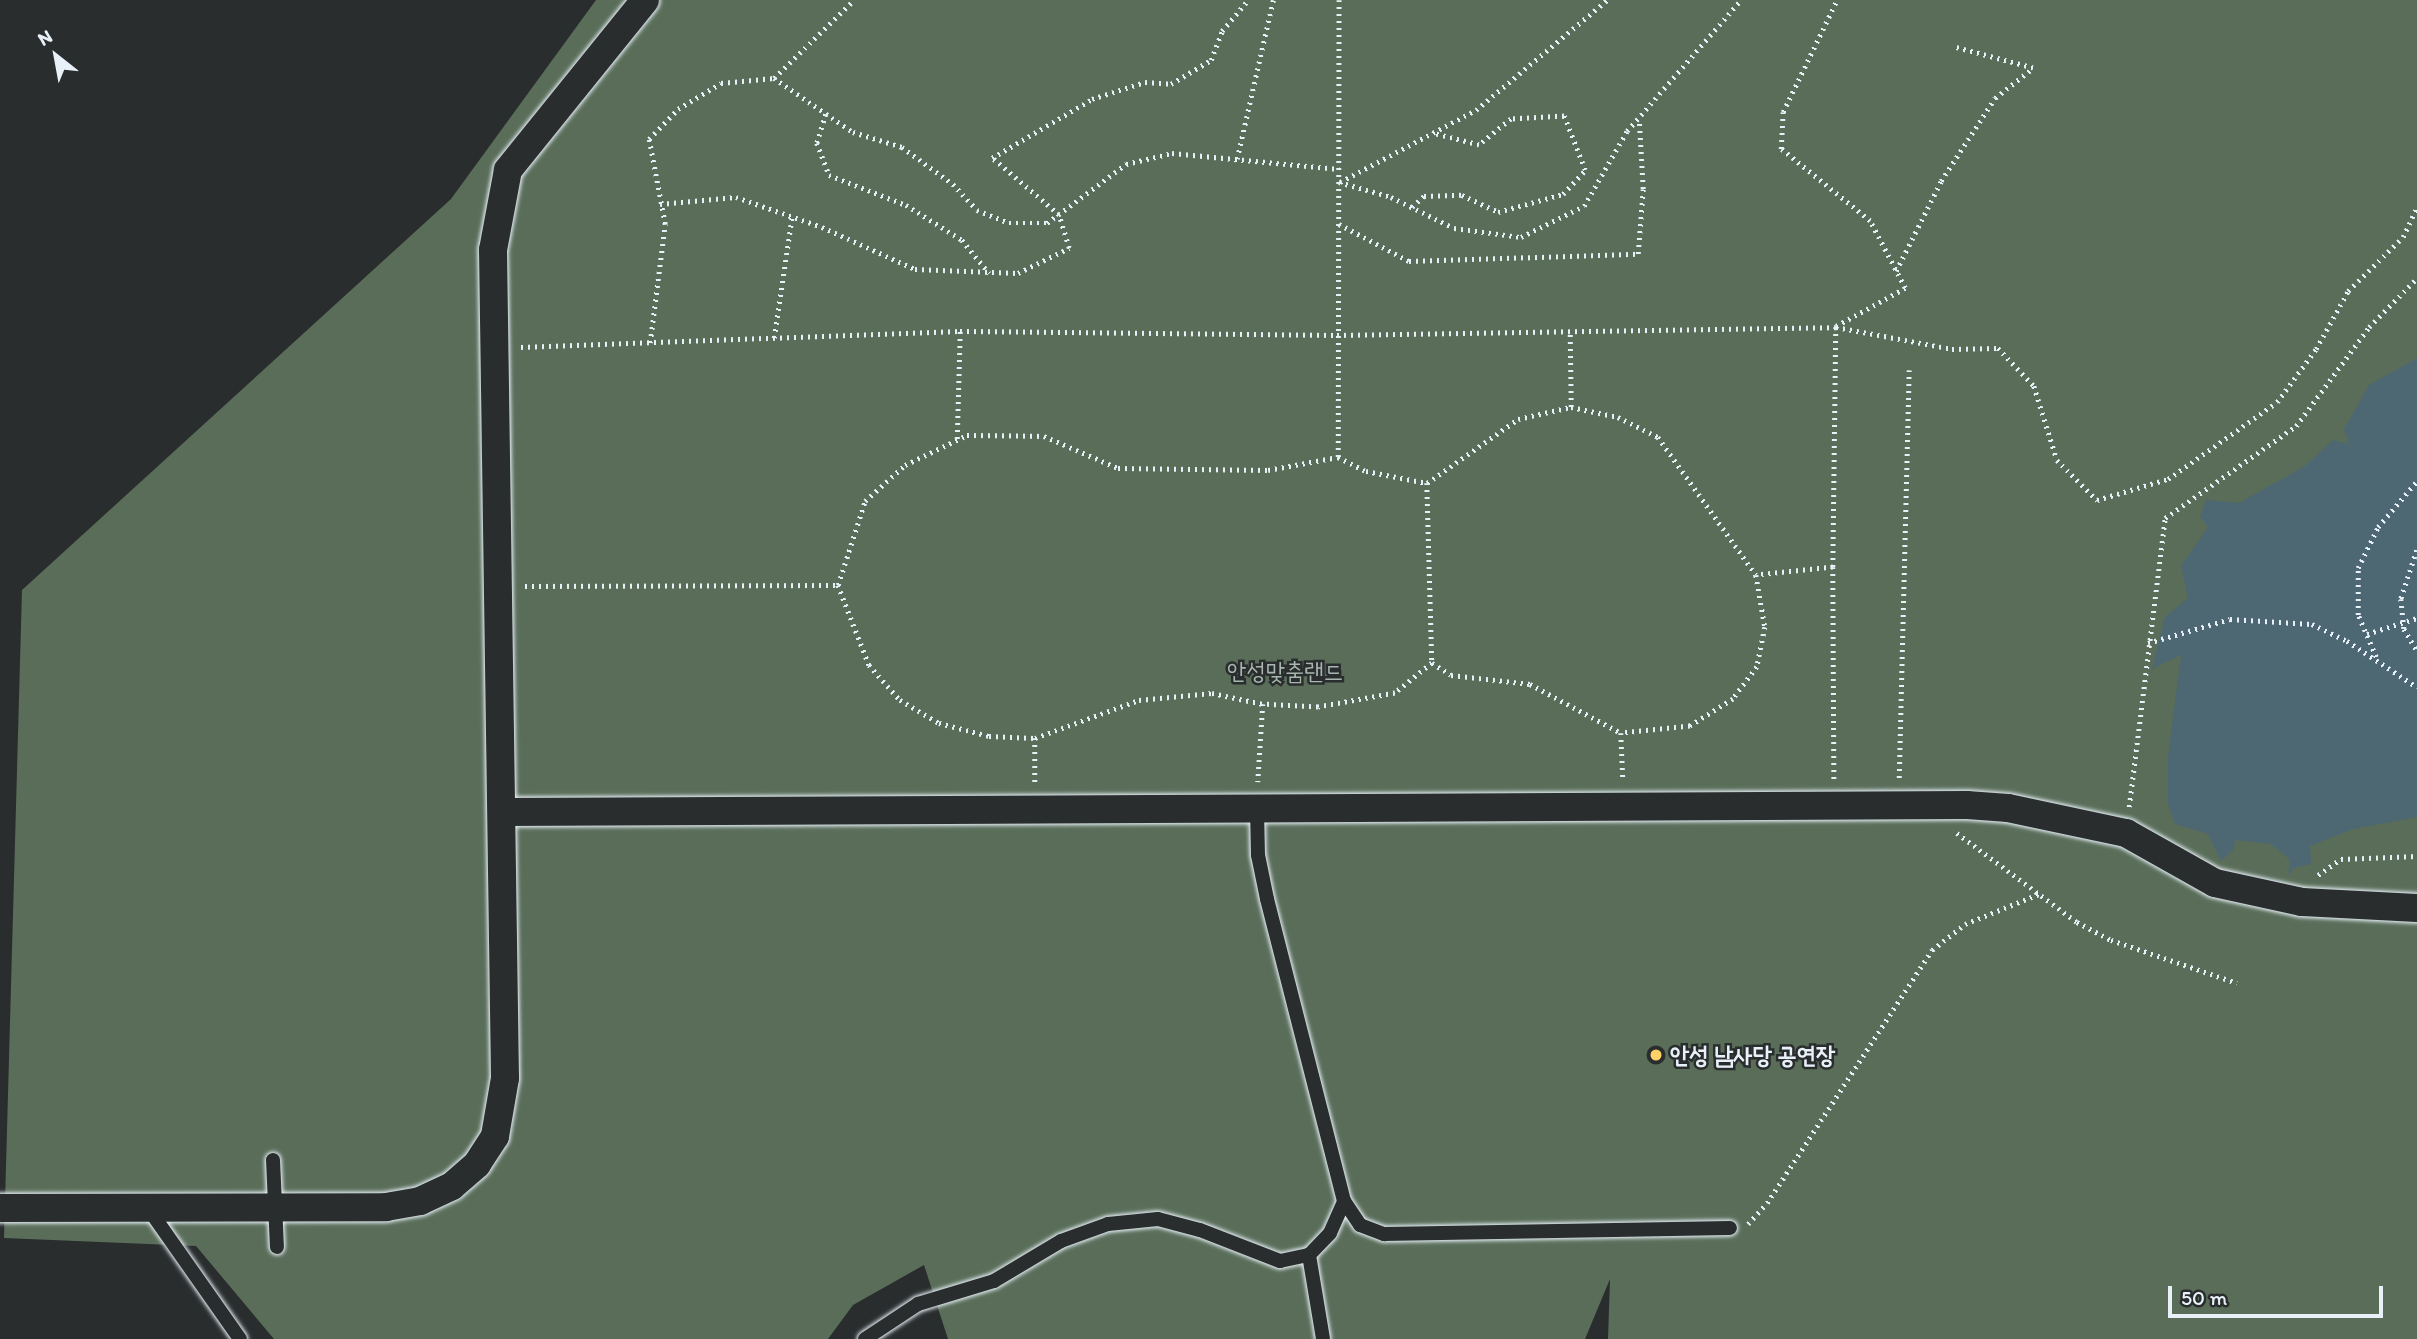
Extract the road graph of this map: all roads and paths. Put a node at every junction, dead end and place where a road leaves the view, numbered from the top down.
1 (645, 0) edge
2 (855, 0) edge
3 (1248, 0) edge
4 (1273, 0) edge
5 (1339, 0) edge
6 (1607, 0) edge
7 (1741, 0) edge
8 (1837, 0) edge
9 (1954, 47) dead end
10 (774, 78) junction
11 (826, 114) junction
12 (1639, 118) junction
13 (1432, 133) junction
14 (1237, 159) junction
15 (1339, 169) junction
16 (1339, 182) junction
17 (660, 204) junction
18 (1412, 207) junction
19 (2417, 207) edge
20 (1059, 215) junction
21 (792, 216) junction
22 (1339, 223) junction
23 (1896, 272) junction
24 (989, 273) junction
25 (2417, 278) edge
26 (1836, 327) junction
27 (960, 331) junction
28 (1570, 331) junction
29 (1337, 335) junction
30 (774, 338) junction
31 (650, 344) junction
32 (497, 348) junction
33 (1909, 370) dead end
34 (1571, 407) junction
35 (957, 439) junction
36 (1338, 457) junction
37 (2417, 481) edge
38 (1427, 483) junction
39 (2417, 550) edge
40 (1833, 567) junction
41 (1756, 575) junction
42 (838, 585) junction
43 (499, 586) junction
44 (2417, 618) edge
45 (2367, 634) junction
46 (2148, 643) junction
47 (2417, 650) edge
48 (2376, 659) junction
49 (1432, 663) junction
50 (2417, 687) edge
51 (1262, 704) junction
52 (1621, 733) junction
53 (1035, 738) junction
54 (1834, 805) junction
55 (1898, 805) junction
56 (1625, 807) junction
57 (1035, 808) junction
58 (1257, 808) junction
59 (503, 812) junction
60 (1950, 827) dead end
61 (2126, 834) junction
62 (2417, 856) edge
63 (2039, 894) junction
64 (2293, 900) junction
65 (2417, 908) edge
66 (2237, 983) dead end
67 (274, 1160) dead end
68 (1345, 1201) junction
69 (275, 1205) junction
70 (148, 1206) junction
71 (0, 1208) edge
72 (1730, 1228) joint
73 (277, 1247) dead end
74 (1309, 1255) junction
75 (240, 1339) edge
76 (864, 1339) edge
77 (1323, 1339) edge

1 - 32 street
2 - 10 path
3 - 20 path
4 - 14 path
5 - 15 path
6 - 13 path
7 - 12 path
8 - 23 path
9 - 23 path
10 - 11 path
10 - 17 path
11 - 20 path
11 - 24 path
12 - 18 path
12 - 22 path
13 - 16 path
13 - 18 path
14 - 15 path
14 - 20 path
15 - 16 path
16 - 18 path
16 - 22 path
17 - 21 path
17 - 31 path
19 - 26 path
20 - 24 path
21 - 24 path
21 - 30 path
22 - 29 path
23 - 26 path
25 - 46 path
26 - 28 path
26 - 40 path
27 - 29 path
27 - 30 path
27 - 35 path
28 - 29 path
28 - 34 path
29 - 36 path
30 - 31 path
31 - 32 path
32 - 43 street
33 - 55 path
34 - 38 path
34 - 41 path
35 - 36 path
35 - 42 path
36 - 38 path
37 - 45 path
38 - 49 path
39 - 47 path
40 - 41 path
40 - 54 path
41 - 52 path
42 - 43 path
42 - 53 path
43 - 59 street
44 - 45 path
45 - 48 path
46 - 48 path
46 - 61 path
48 - 50 path
49 - 51 path
49 - 52 path
51 - 53 path
51 - 58 path
52 - 56 path
53 - 57 path
54 - 55 street
54 - 56 street
55 - 61 street
56 - 58 street
57 - 58 street
57 - 59 street
58 - 68 lane
59 - 69 street
60 - 63 path
61 - 64 street
62 - 64 path
63 - 66 path
63 - 72 path
64 - 65 street
67 - 69 lane
68 - 72 lane
68 - 74 lane
69 - 70 street
69 - 73 lane
70 - 71 street
70 - 75 lane
74 - 76 lane
74 - 77 lane

